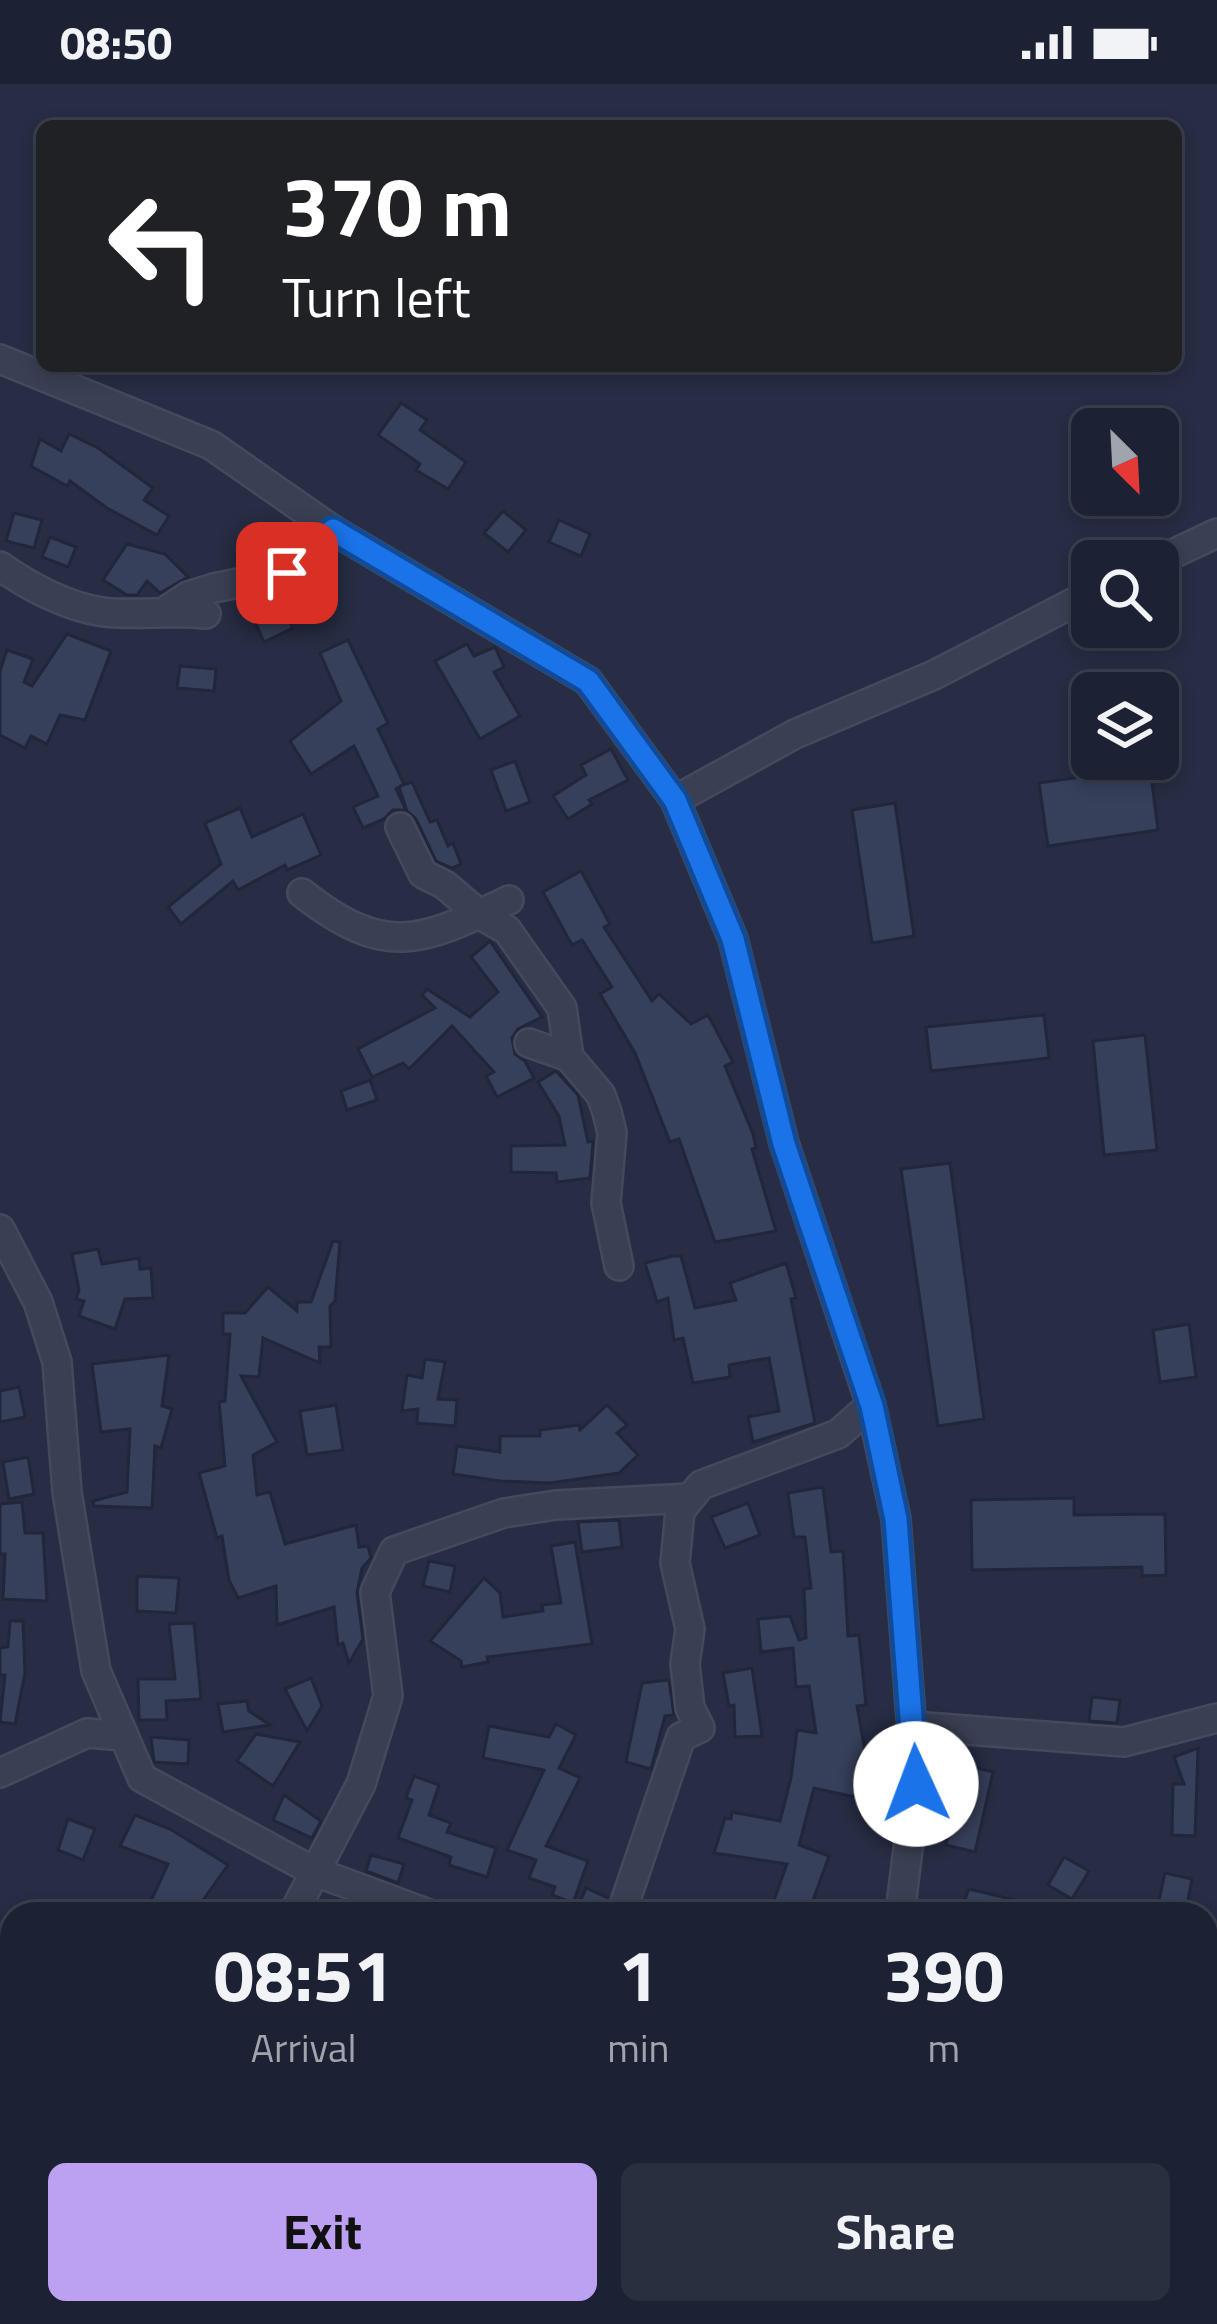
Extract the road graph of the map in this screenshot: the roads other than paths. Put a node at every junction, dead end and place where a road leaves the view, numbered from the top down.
1 (0, 359) edge
2 (333, 530) junction
3 (1217, 533) edge
4 (1179, 551) edge
5 (0, 566) edge
6 (1071, 604) edge
7 (167, 610) junction
8 (206, 614) dead end
9 (675, 800) junction
10 (400, 827) dead end
11 (302, 893) dead end
12 (509, 900) dead end
13 (479, 914) junction
14 (529, 1043) dead end
15 (568, 1057) junction
16 (0, 1228) edge
17 (619, 1267) dead end
18 (872, 1406) junction
19 (690, 1498) junction
20 (1217, 1718) edge
21 (914, 1726) junction
22 (124, 1736) junction
23 (0, 1773) edge
24 (313, 1871) junction
25 (299, 1902) edge
26 (397, 1902) edge
27 (624, 1902) edge
28 (901, 1902) edge

1 - 2 street
2 - 7 street
2 - 9 street
3 - 4 street
5 - 7 street
6 - 9 street
7 - 8 street
9 - 18 street
10 - 13 street
11 - 13 street
12 - 13 street
13 - 15 street
14 - 15 street
15 - 17 street
16 - 22 street
18 - 19 street
18 - 21 street
19 - 24 street
19 - 27 street
20 - 21 street
21 - 28 street
22 - 23 street
22 - 24 street
24 - 25 street
24 - 26 street

